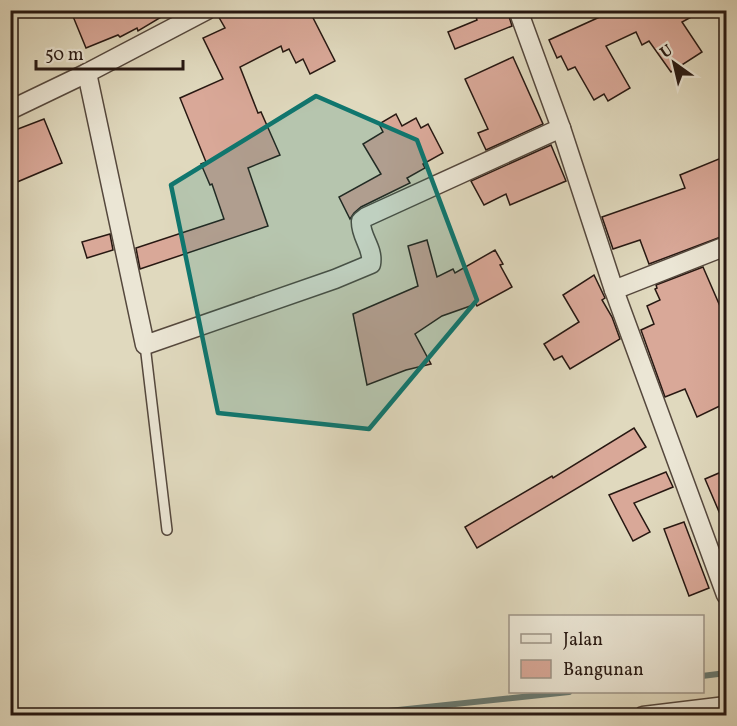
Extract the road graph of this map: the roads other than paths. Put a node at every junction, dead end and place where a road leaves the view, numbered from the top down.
1 (207, 10) edge
2 (518, 10) edge
3 (87, 73) junction
4 (10, 110) edge
5 (561, 129) junction
6 (726, 246) edge
7 (615, 290) junction
8 (145, 345) junction
9 (167, 530) dead end
10 (726, 595) edge
11 (726, 705) edge
12 (643, 716) edge

1 - 3 street
2 - 5 street
3 - 4 street
3 - 8 street
5 - 7 street
5 - 8 street
6 - 7 street
7 - 10 street
8 - 9 lane
11 - 12 street

